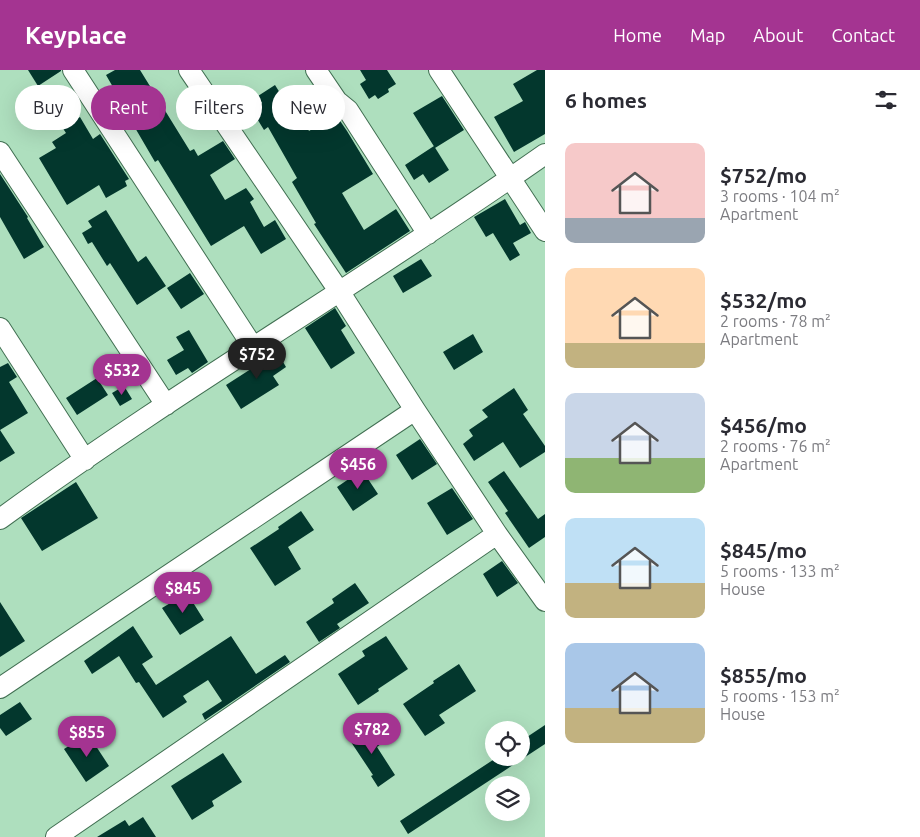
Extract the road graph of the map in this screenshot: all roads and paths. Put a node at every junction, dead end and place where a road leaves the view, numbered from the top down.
1 (73, 70) edge
2 (189, 70) edge
3 (316, 70) edge
4 (438, 70) edge
5 (0, 152) edge
6 (545, 154) edge
7 (511, 178) junction
8 (545, 231) edge
9 (428, 234) junction
10 (339, 291) junction
11 (0, 328) edge
12 (253, 347) junction
13 (166, 405) junction
14 (415, 410) junction
15 (85, 460) junction
16 (1, 514) edge
17 (497, 534) junction
18 (545, 601) edge
19 (0, 688) edge
20 (56, 837) edge

1 - 12 street
2 - 10 street
3 - 9 street
4 - 7 street
5 - 13 street
6 - 7 street
7 - 8 street
7 - 9 street
9 - 10 street
10 - 12 street
10 - 14 street
11 - 15 street
12 - 13 street
13 - 15 street
14 - 17 street
14 - 19 street
15 - 16 street
17 - 18 street
17 - 20 street

